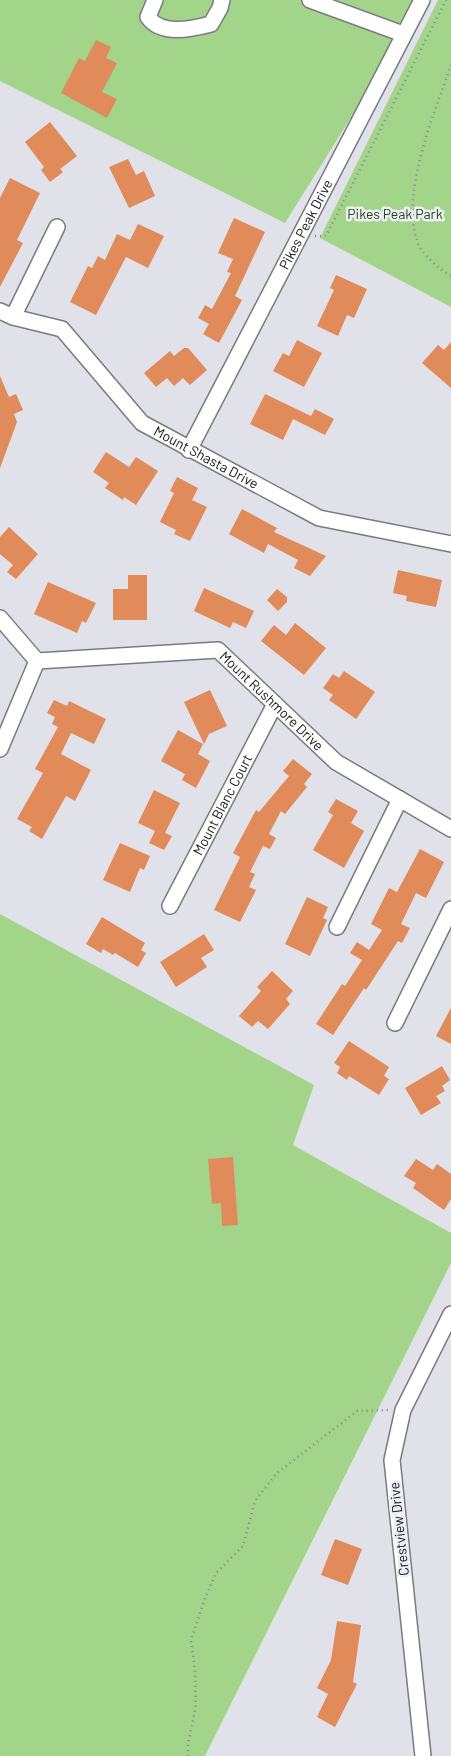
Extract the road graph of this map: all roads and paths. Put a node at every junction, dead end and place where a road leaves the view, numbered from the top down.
1 (155, 0) edge
2 (222, 0) edge
3 (310, 0) edge
4 (422, 0) edge
5 (446, 0) edge
6 (403, 34) junction
7 (451, 66) edge
8 (57, 227) dead end
9 (299, 237) junction
10 (451, 276) edge
11 (6, 314) edge
12 (189, 450) junction
13 (451, 544) edge
14 (0, 618) edge
15 (37, 661) junction
16 (275, 704) junction
17 (0, 749) edge
18 (400, 799) junction
19 (451, 829) edge
20 (170, 906) dead end
21 (451, 909) edge
22 (337, 927) dead end
23 (395, 1023) dead end
24 (451, 1314) edge
25 (403, 1410) junction
26 (188, 1756) edge
27 (423, 1756) edge

1 - 2 street
3 - 6 street
4 - 6 street, Pikes Peak Drive
5 - 9 path
6 - 9 street, Pikes Peak Drive
7 - 10 path
8 - 11 street
9 - 12 street, Pikes Peak Drive
11 - 12 street, Mount Shasta Drive
12 - 13 street, Mount Shasta Drive
14 - 15 street
15 - 16 street, Mount Rushmore Drive
15 - 17 street
16 - 18 street, Mount Rushmore Drive
16 - 20 street, Mount Blanc Court
18 - 19 street, Mount Rushmore Drive
18 - 22 street
21 - 23 street
24 - 25 street, Crestview Drive
25 - 26 path
25 - 27 street, Crestview Drive

